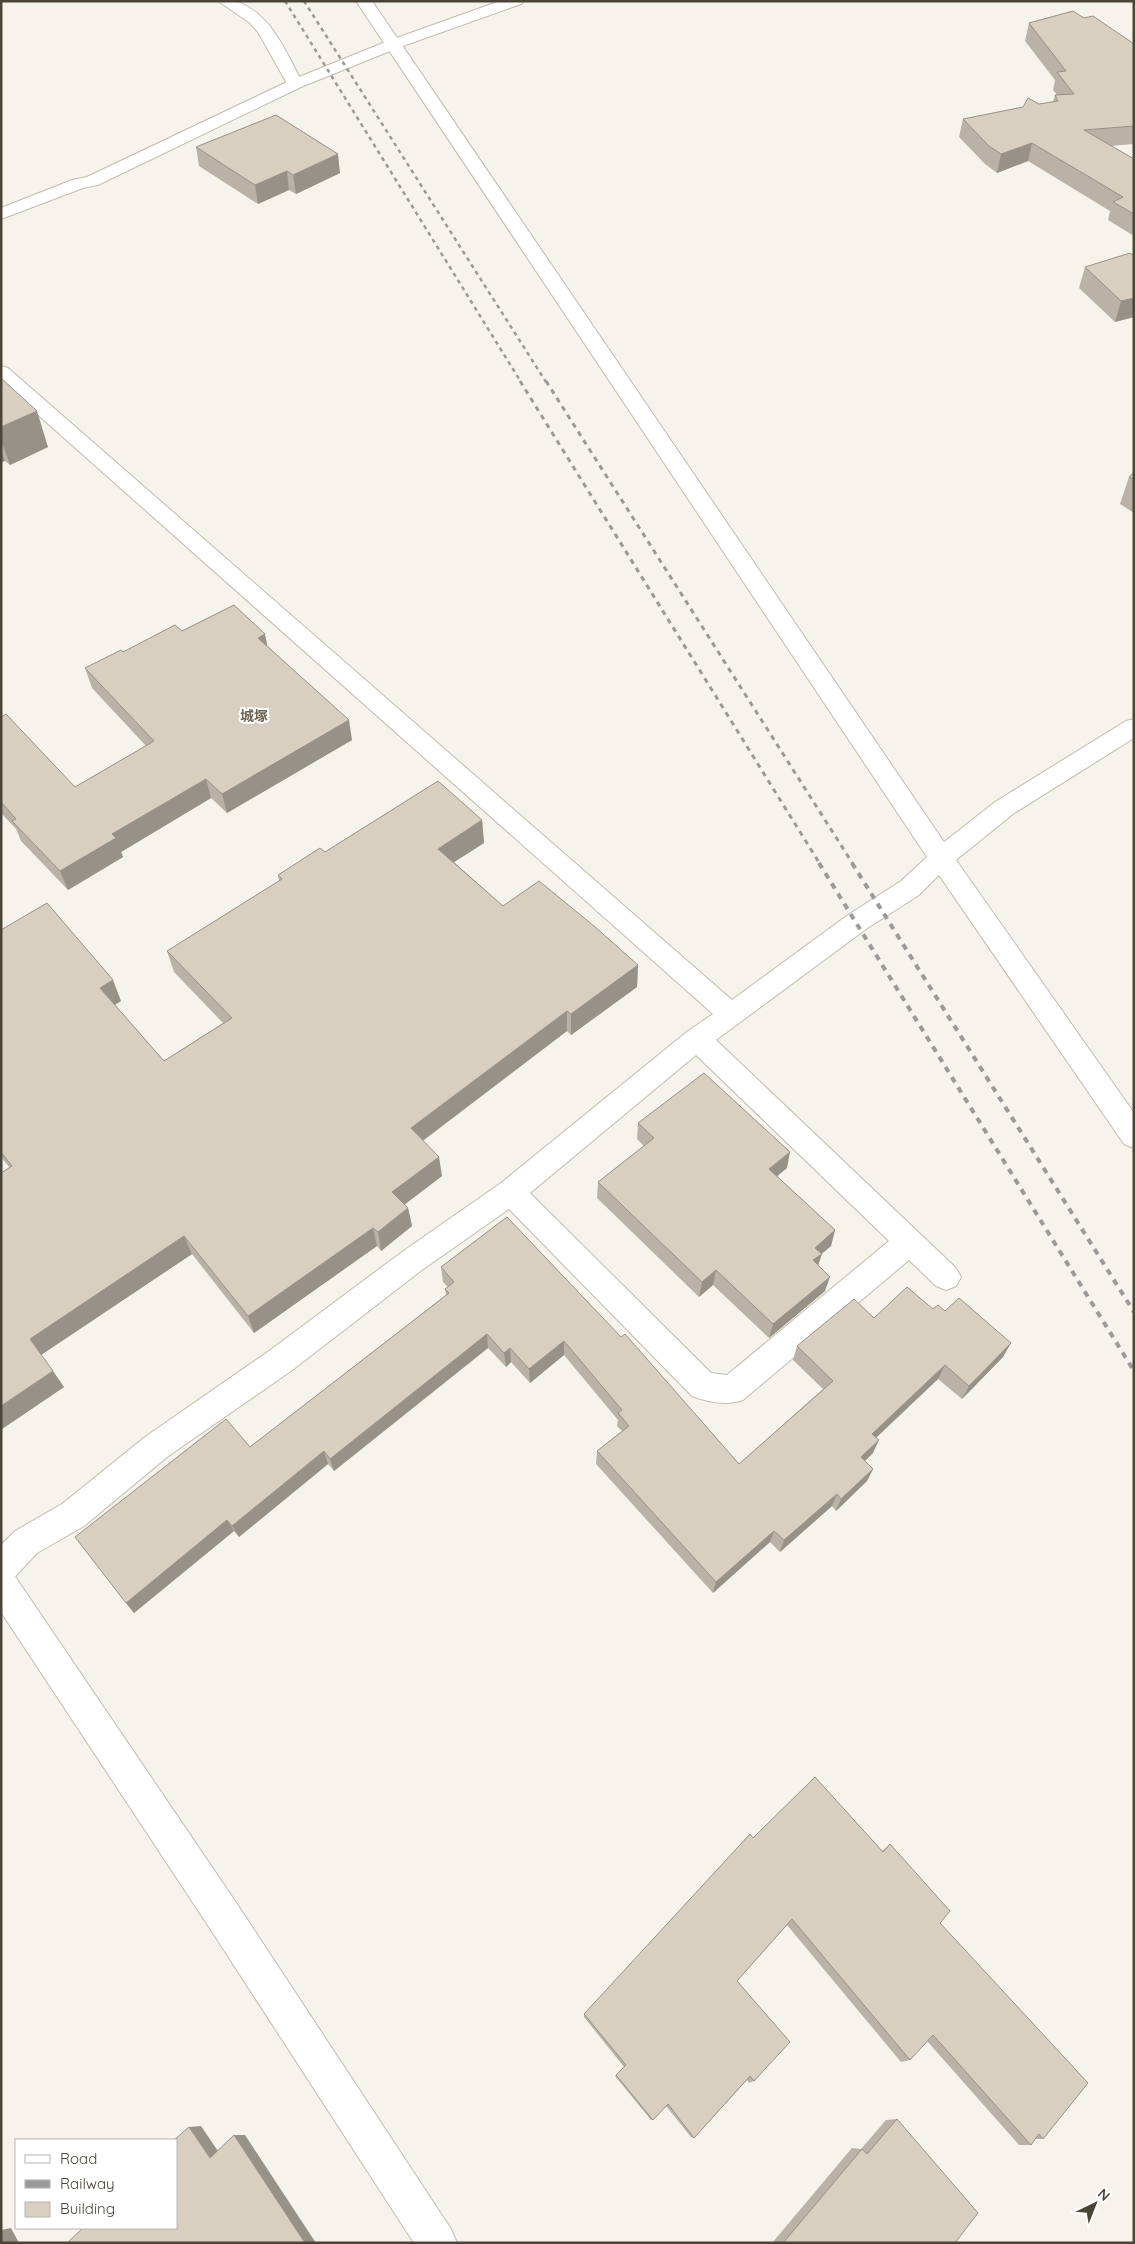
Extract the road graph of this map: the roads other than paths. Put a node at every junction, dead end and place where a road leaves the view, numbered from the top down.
1 (226, 1) edge
2 (364, 1) edge
3 (516, 1) edge
4 (394, 44) junction
5 (295, 84) junction
6 (1, 214) edge
7 (1, 372) edge
8 (1134, 727) edge
9 (941, 858) junction
10 (732, 1015) junction
11 (697, 1039) junction
12 (1134, 1136) edge
13 (511, 1192) junction
14 (908, 1243) junction
15 (946, 1277) dead end
16 (1, 1569) edge
17 (1, 1582) edge
18 (437, 2243) edge

1 - 5 street
2 - 4 street
3 - 4 street
4 - 5 street
4 - 9 street
5 - 6 street
7 - 10 street
8 - 9 street
9 - 10 street
9 - 12 street
10 - 11 street
11 - 13 street
11 - 14 street
13 - 14 street
13 - 16 street
14 - 15 street
17 - 18 street

